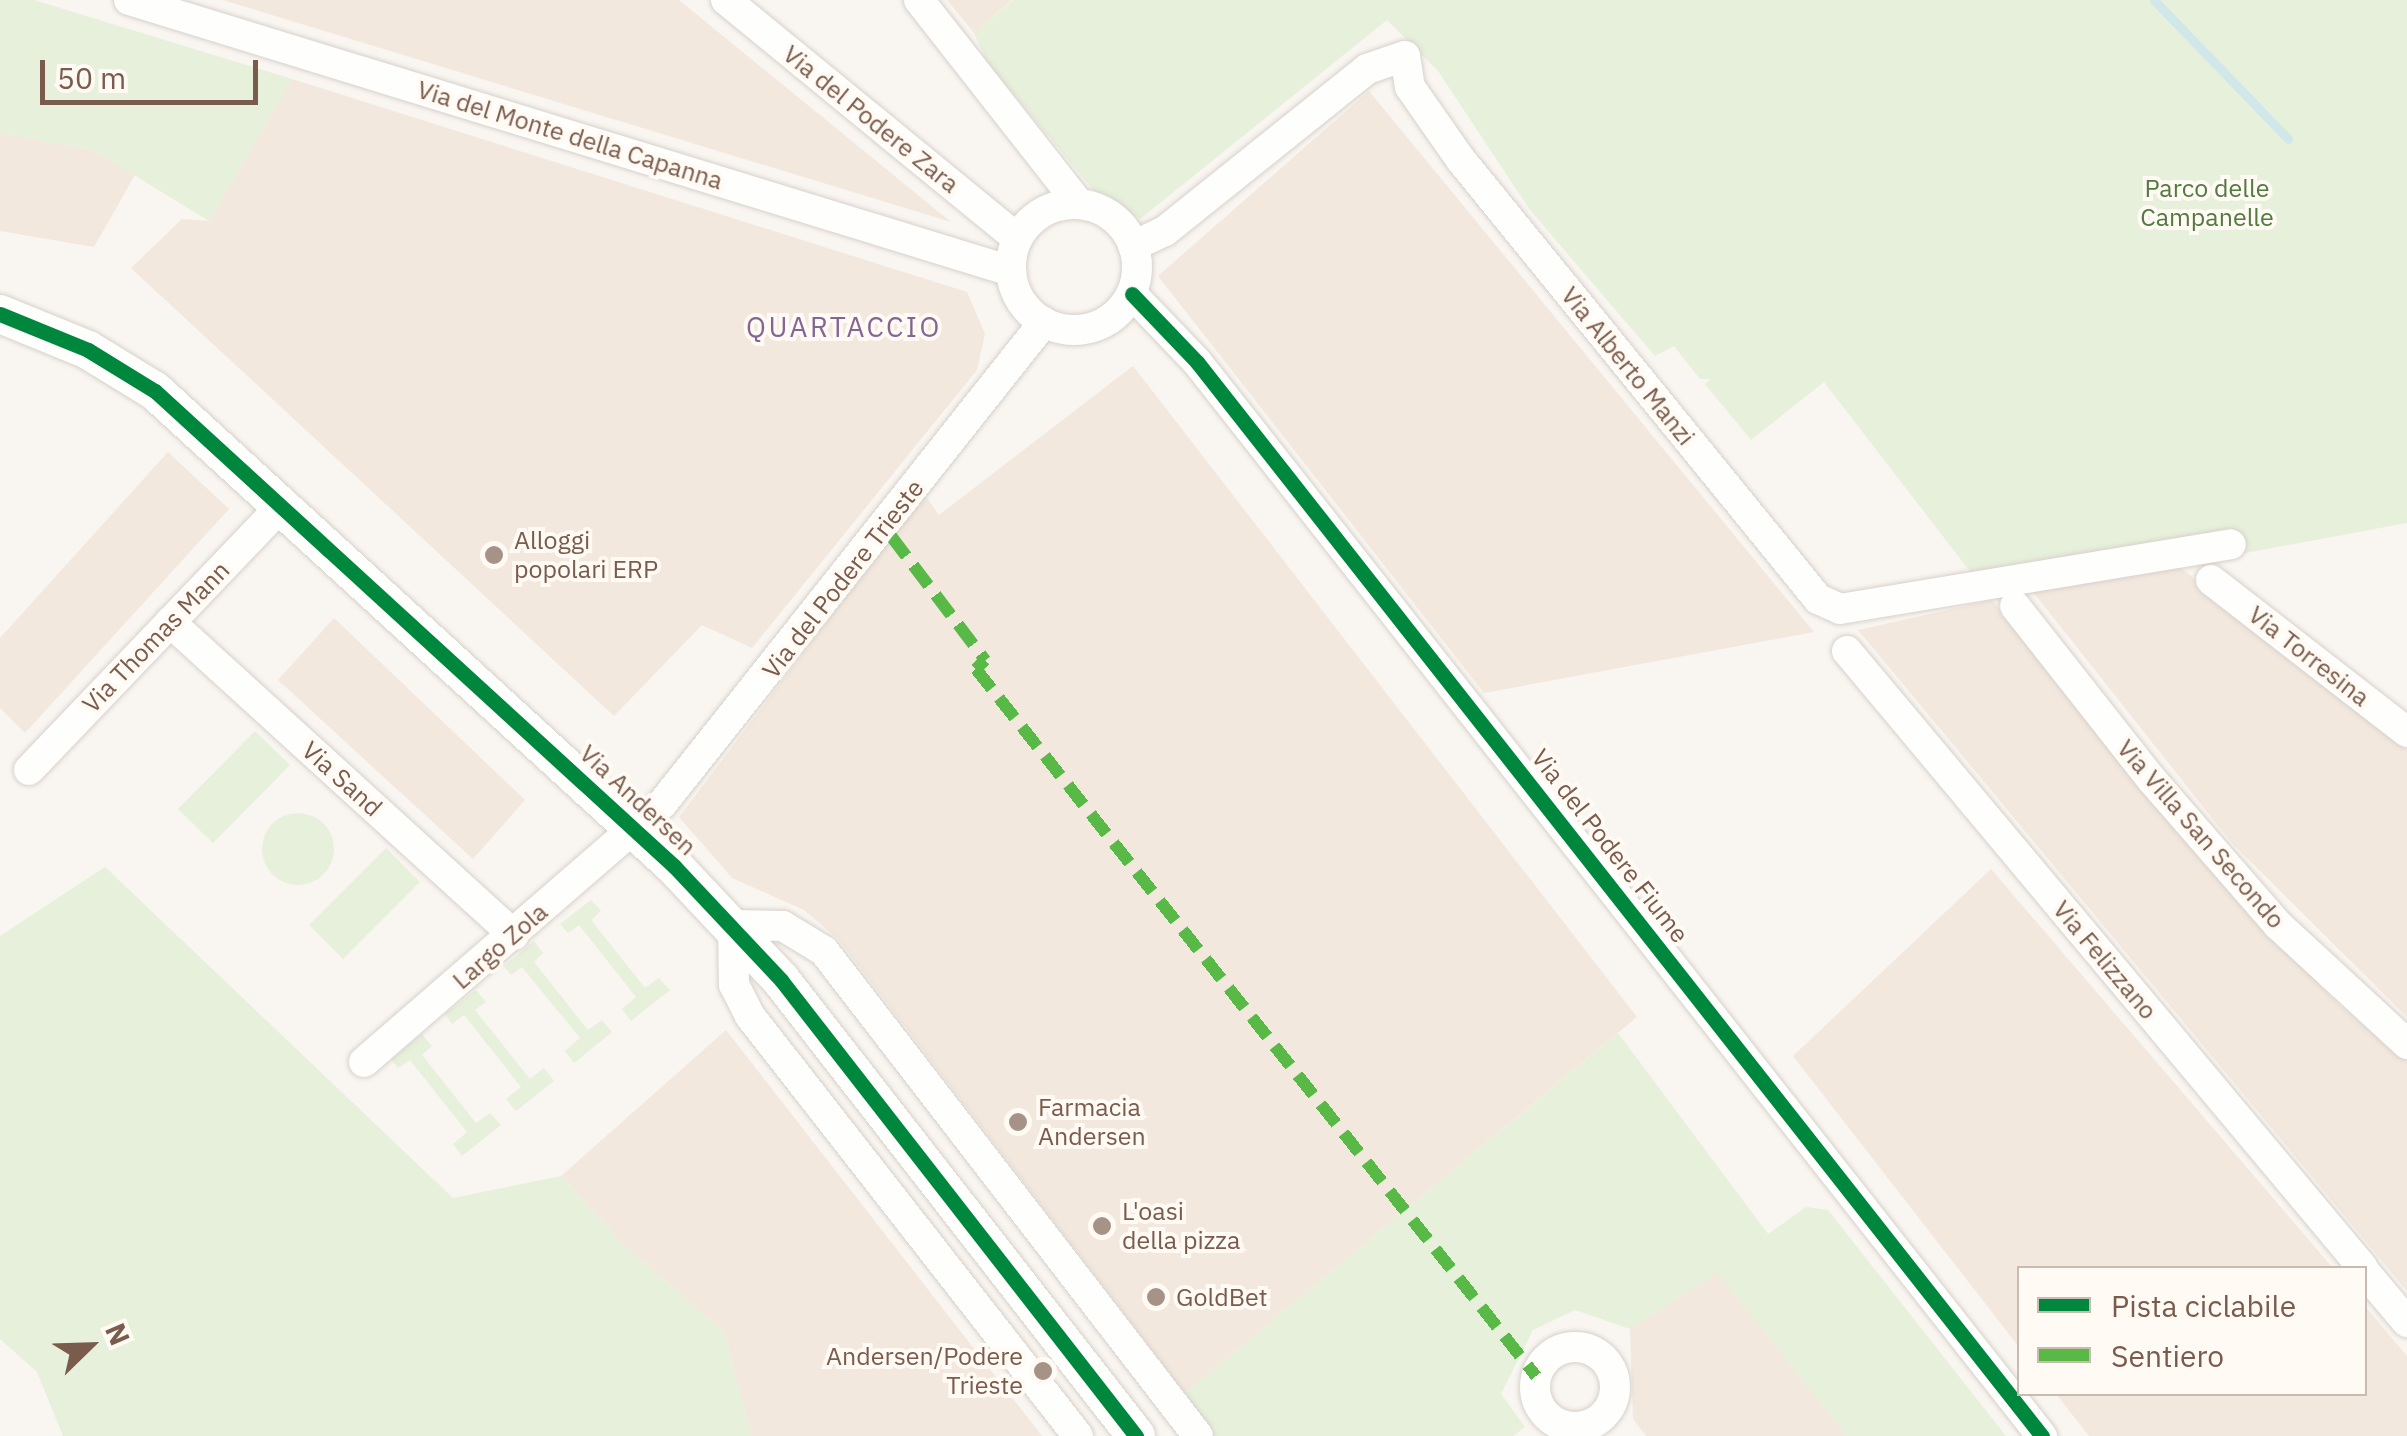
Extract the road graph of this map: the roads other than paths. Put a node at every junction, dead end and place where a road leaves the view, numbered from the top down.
1 (129, 0) edge
2 (726, 0) edge
3 (919, 0) edge
4 (1079, 204) junction
5 (1017, 238) junction
6 (1133, 246) junction
7 (1011, 270) junction
8 (1132, 294) junction
9 (0, 314) edge
10 (1044, 322) junction
11 (282, 505) junction
12 (2231, 544) dead end
13 (2211, 580) dead end
14 (2015, 606) dead end
15 (170, 622) junction
16 (1847, 651) dead end
17 (2407, 732) edge
18 (29, 770) dead end
19 (636, 830) junction
20 (732, 925) junction
21 (514, 935) junction
22 (2407, 1044) edge
23 (364, 1062) dead end
24 (2361, 1266) edge
25 (2367, 1274) edge
26 (2407, 1322) edge
27 (1078, 1436) edge
28 (1136, 1436) edge
29 (1198, 1436) edge
30 (2042, 1436) edge

1 - 7 street, Via del Monte della Capanna
2 - 5 street, Via del Podere Zara
3 - 4 street
4 - 5 street
4 - 6 street
5 - 7 street
6 - 8 street
6 - 12 street, Via Alberto Manzi
7 - 10 street
8 - 10 street
8 - 30 street, Via del Podere Fiume
9 - 11 street, Via Andersen
10 - 19 street, Via del Podere Trieste
11 - 15 street, Via Thomas Mann
11 - 19 street, Via Andersen
13 - 17 street, Via Torresina
14 - 22 street, Via Villa San Secondo
15 - 18 street, Via Thomas Mann
15 - 21 street, Via Sand
16 - 24 street, Via Felizzano
19 - 20 street, Via Andersen
19 - 21 street, Largo Zola
20 - 27 street
20 - 28 street, Via Andersen
20 - 29 street
21 - 23 street, Largo Zola
25 - 26 street, Via Felizzano

